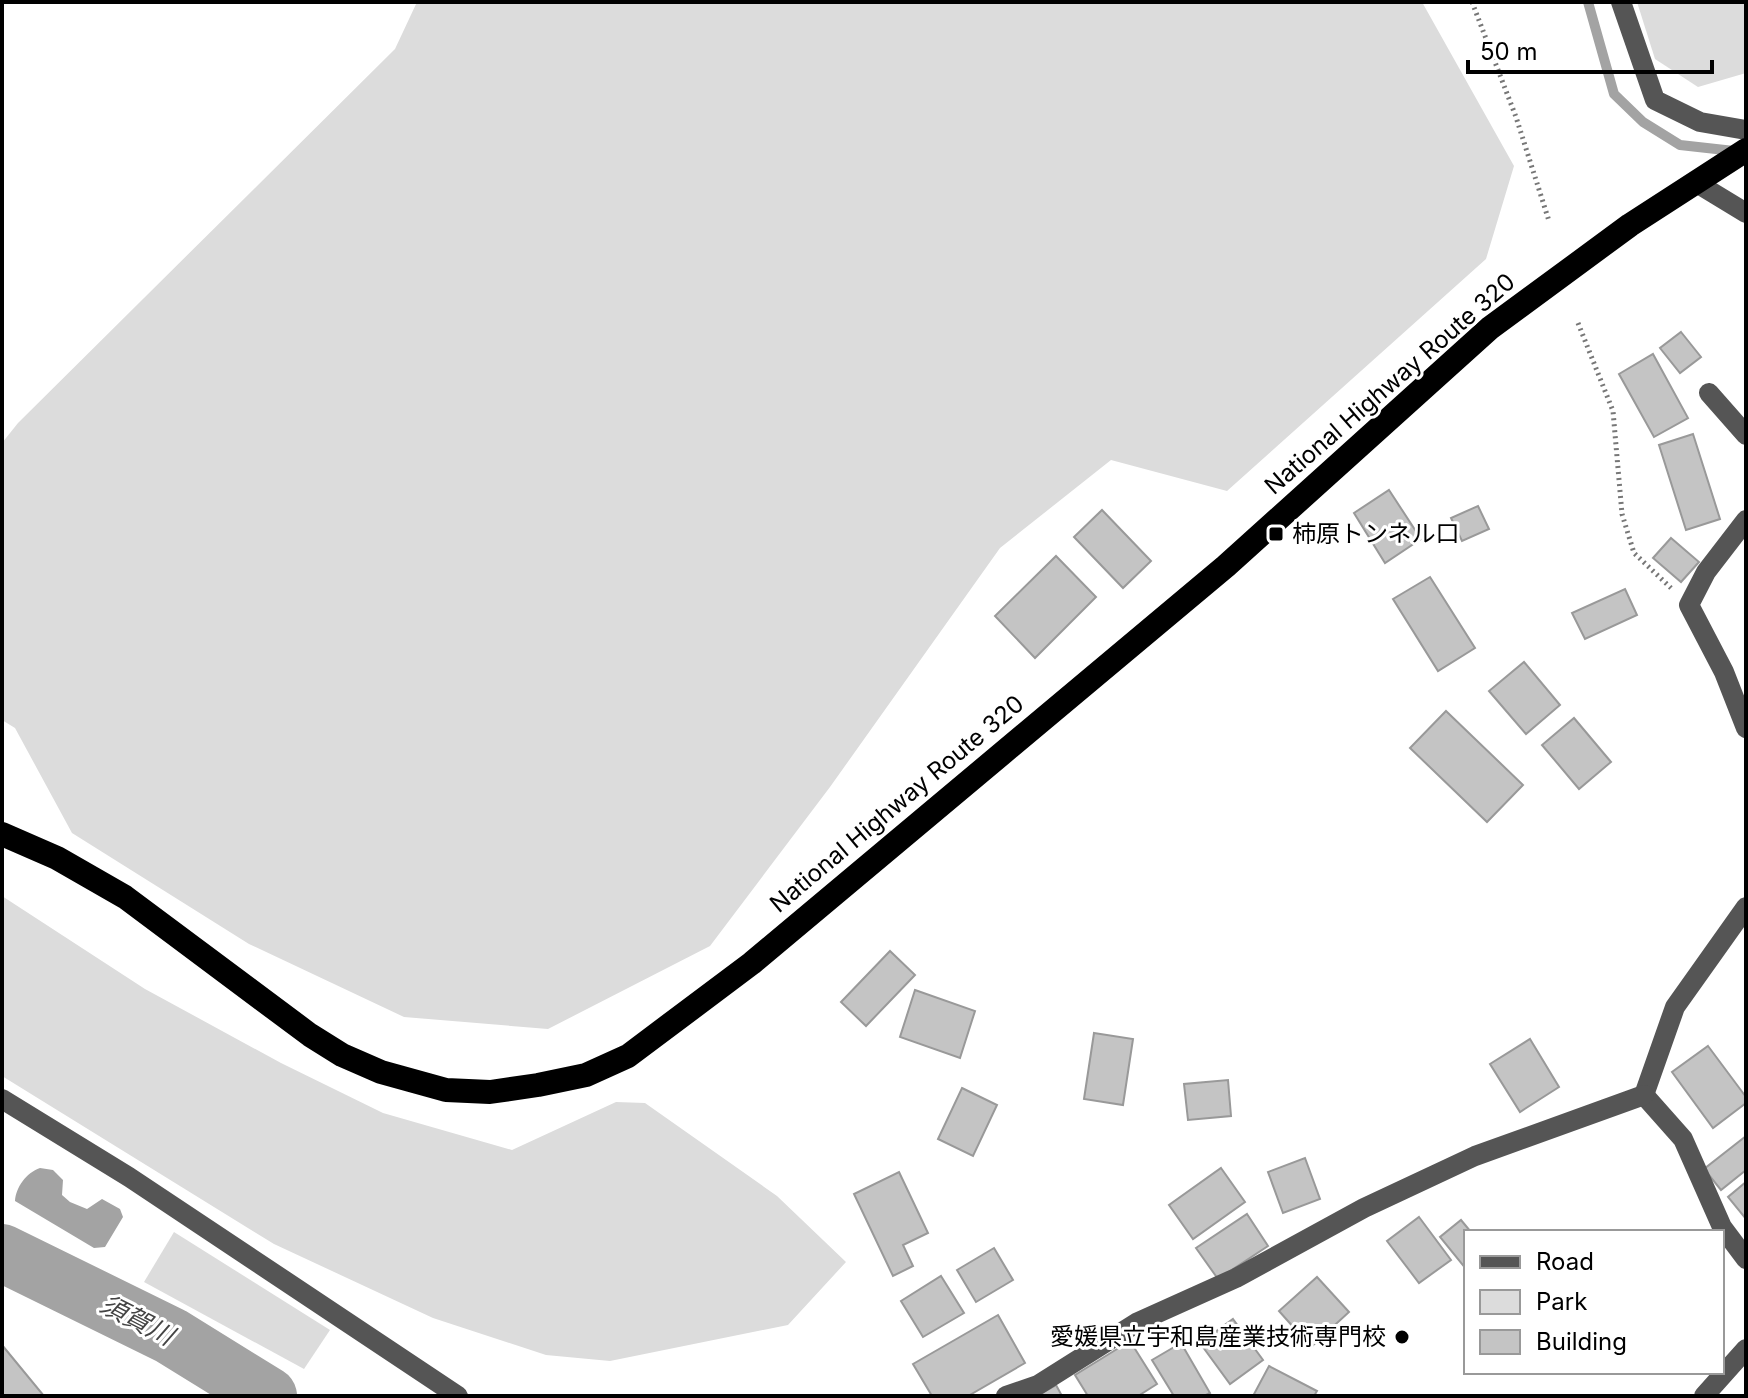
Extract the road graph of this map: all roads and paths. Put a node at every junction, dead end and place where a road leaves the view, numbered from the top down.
1 (1472, 2) edge
2 (1621, 2) edge
3 (1746, 130) edge
4 (1746, 150) edge
5 (1700, 178) junction
6 (1746, 213) edge
7 (1549, 221) dead end
8 (1578, 323) dead end
9 (1709, 393) dead end
10 (1746, 435) edge
11 (1746, 520) edge
12 (1689, 605) junction
13 (1746, 728) edge
14 (2, 834) edge
15 (1746, 907) edge
16 (1644, 1095) junction
17 (2, 1099) edge
18 (1746, 1259) edge
19 (1746, 1349) edge
20 (1724, 1374) edge
21 (1724, 1374) edge
22 (458, 1396) edge
23 (1006, 1396) edge
24 (1704, 1396) edge

1 - 7 path
2 - 3 street
4 - 5 highway, National Highway Route 320
5 - 6 street
5 - 14 highway, National Highway Route 320
8 - 12 path
9 - 10 street
11 - 12 street
12 - 13 street
15 - 16 street
16 - 18 street
16 - 23 street
17 - 22 street
19 - 20 street
21 - 24 street

